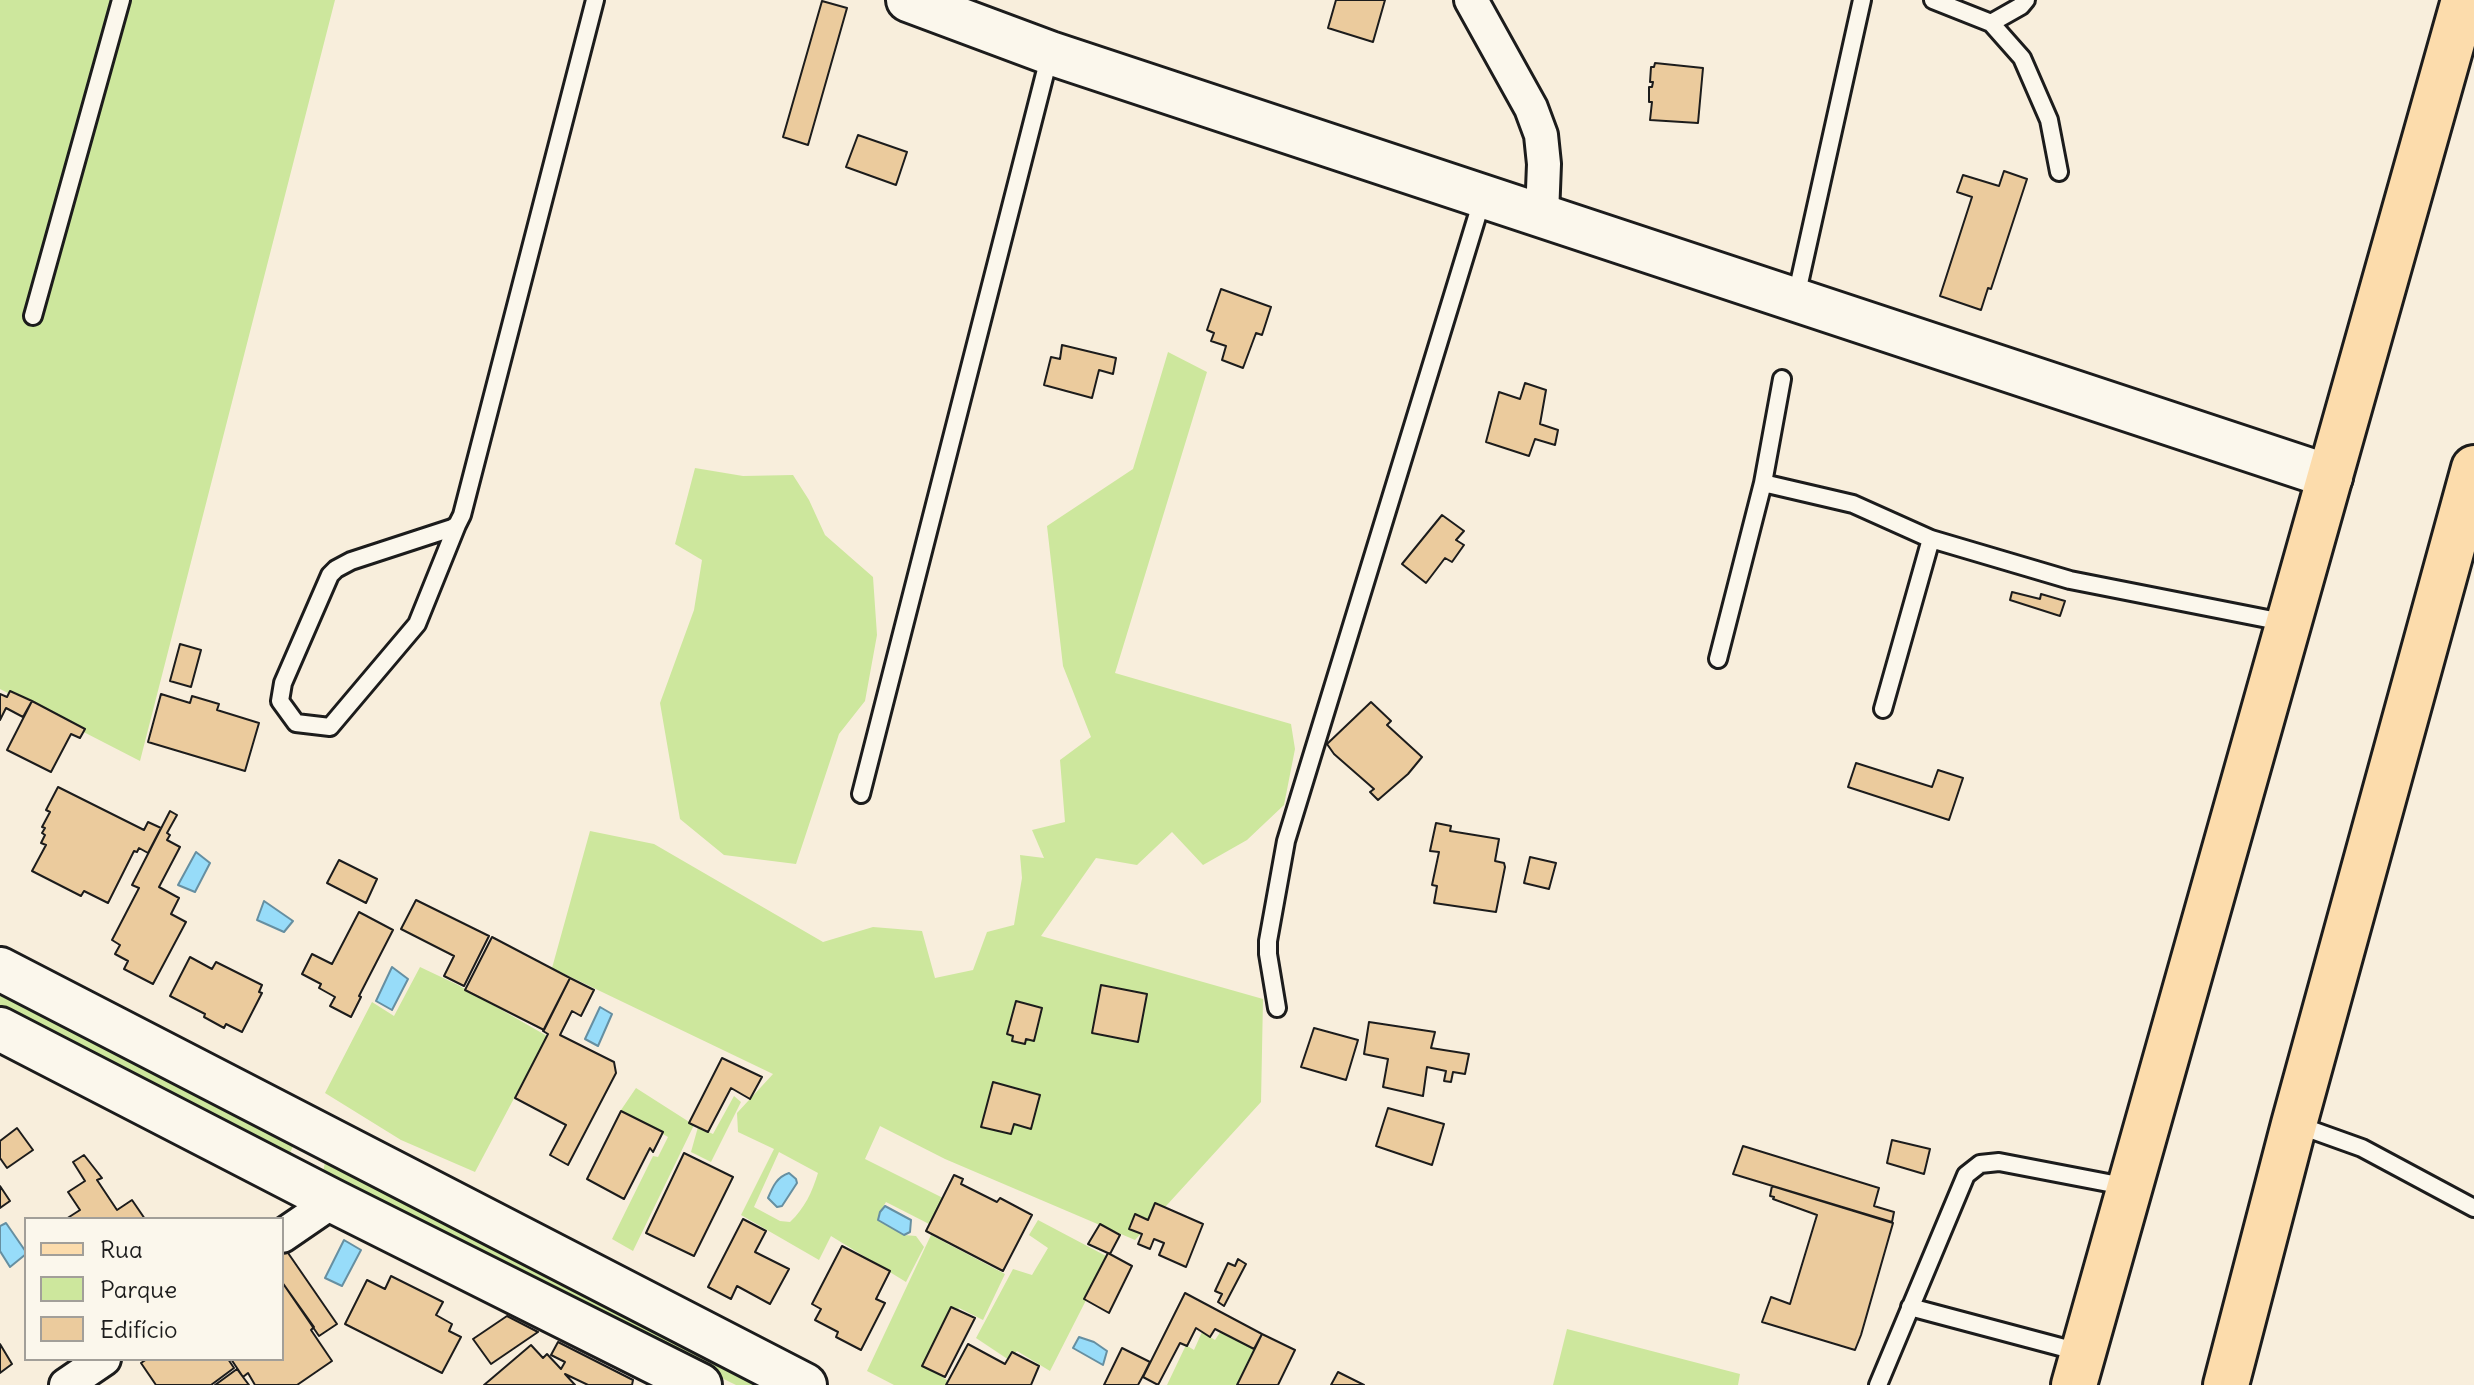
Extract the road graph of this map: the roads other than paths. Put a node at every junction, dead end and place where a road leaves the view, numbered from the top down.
1 (121, 0) edge
2 (595, 0) edge
3 (908, 0) edge
4 (1471, 0) edge
5 (1862, 0) edge
6 (1933, 0) edge
7 (2026, 0) edge
8 (2464, 0) edge
9 (1991, 23) junction
10 (1050, 53) junction
11 (2059, 172) dead end
12 (1483, 195) junction
13 (1542, 215) junction
14 (1795, 299) junction
15 (33, 316) dead end
16 (1782, 379) dead end
17 (2474, 468) edge
18 (2331, 477) junction
19 (1763, 483) junction
20 (457, 525) junction
21 (1931, 539) junction
22 (2290, 624) junction
23 (1718, 659) dead end
24 (1883, 709) dead end
25 (861, 794) dead end
26 (0, 969) edge
27 (1277, 1008) dead end
28 (0, 1029) edge
29 (2294, 1124) junction
30 (318, 1133) junction
31 (295, 1181) junction
32 (2130, 1187) junction
33 (333, 1201) junction
34 (2474, 1208) edge
35 (284, 1235) edge
36 (1910, 1307) junction
37 (101, 1361) edge
38 (2079, 1369) edge
39 (796, 1383) edge
40 (66, 1385) edge
41 (700, 1385) edge
42 (1878, 1385) edge
43 (2226, 1385) edge

1 - 15 lane
2 - 20 lane
3 - 10 street
4 - 13 street
5 - 14 lane
6 - 9 lane
7 - 9 lane
8 - 18 main road
9 - 11 lane
10 - 12 street
10 - 25 lane
12 - 13 street
12 - 27 lane
13 - 14 street
14 - 18 street
16 - 19 lane
17 - 29 main road
18 - 22 main road
19 - 21 lane
19 - 23 lane
20 - 20 lane
21 - 22 lane
21 - 24 lane
22 - 32 main road
26 - 30 street
28 - 31 street
29 - 34 lane
29 - 43 main road
30 - 31 street
30 - 39 street
31 - 33 street
32 - 36 lane
32 - 38 main road
33 - 35 street
33 - 41 street
36 - 38 lane
36 - 42 lane
37 - 40 street

